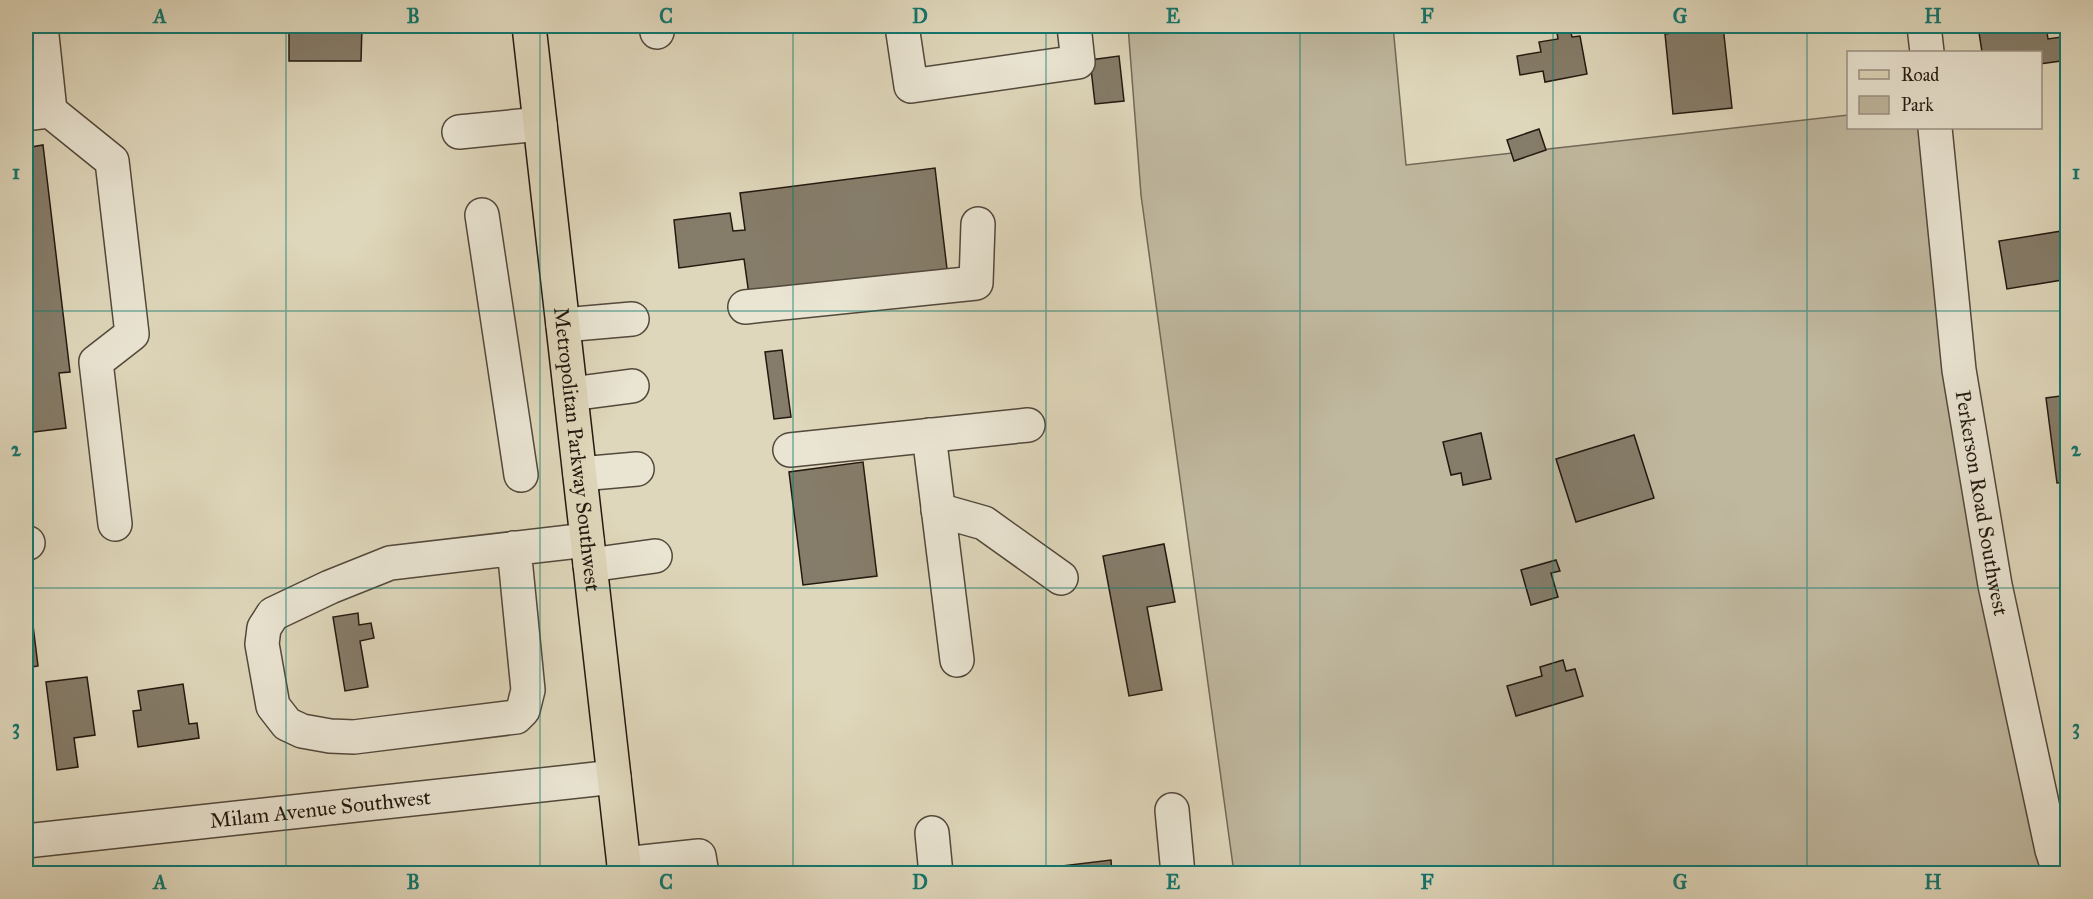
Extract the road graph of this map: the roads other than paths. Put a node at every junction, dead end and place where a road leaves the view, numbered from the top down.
1 (41, 26) edge
2 (529, 26) edge
3 (902, 26) edge
4 (1074, 26) edge
5 (1924, 26) edge
6 (1927, 51) edge
7 (38, 113) edge
8 (540, 124) junction
9 (1935, 129) edge
10 (459, 132) dead end
11 (482, 215) dead end
12 (978, 224) dead end
13 (745, 307) dead end
14 (632, 319) dead end
15 (563, 325) junction
16 (632, 386) dead end
17 (571, 394) junction
18 (1028, 424) dead end
19 (929, 435) junction
20 (790, 450) dead end
21 (637, 469) dead end
22 (580, 474) junction
23 (521, 475) dead end
24 (939, 510) junction
25 (116, 524) dead end
26 (514, 549) junction
27 (588, 552) junction
28 (655, 555) dead end
29 (1062, 578) dead end
30 (957, 660) dead end
31 (614, 777) junction
32 (1172, 810) dead end
33 (932, 833) dead end
34 (26, 841) edge
35 (624, 869) edge
36 (702, 873) edge
37 (936, 873) edge
38 (1178, 873) edge
39 (2060, 873) edge

1 - 7 street
2 - 8 main road, Metropolitan Parkway Southwest
3 - 4 street
5 - 6 street
7 - 25 street
8 - 10 street
8 - 15 main road, Metropolitan Parkway Southwest
9 - 39 street, Perkerson Road Southwest
11 - 23 street
12 - 13 street
14 - 15 street
15 - 17 main road, Metropolitan Parkway Southwest
16 - 17 street
17 - 22 main road, Metropolitan Parkway Southwest
18 - 19 street
19 - 20 street
19 - 24 street
21 - 22 street
22 - 27 main road, Metropolitan Parkway Southwest
24 - 29 street
24 - 30 street
26 - 26 street
26 - 27 street
27 - 28 street
27 - 31 main road, Metropolitan Parkway Southwest
31 - 34 street, Milam Avenue Southwest
31 - 35 main road, Metropolitan Parkway Southwest
32 - 38 street
33 - 37 street
35 - 36 street

